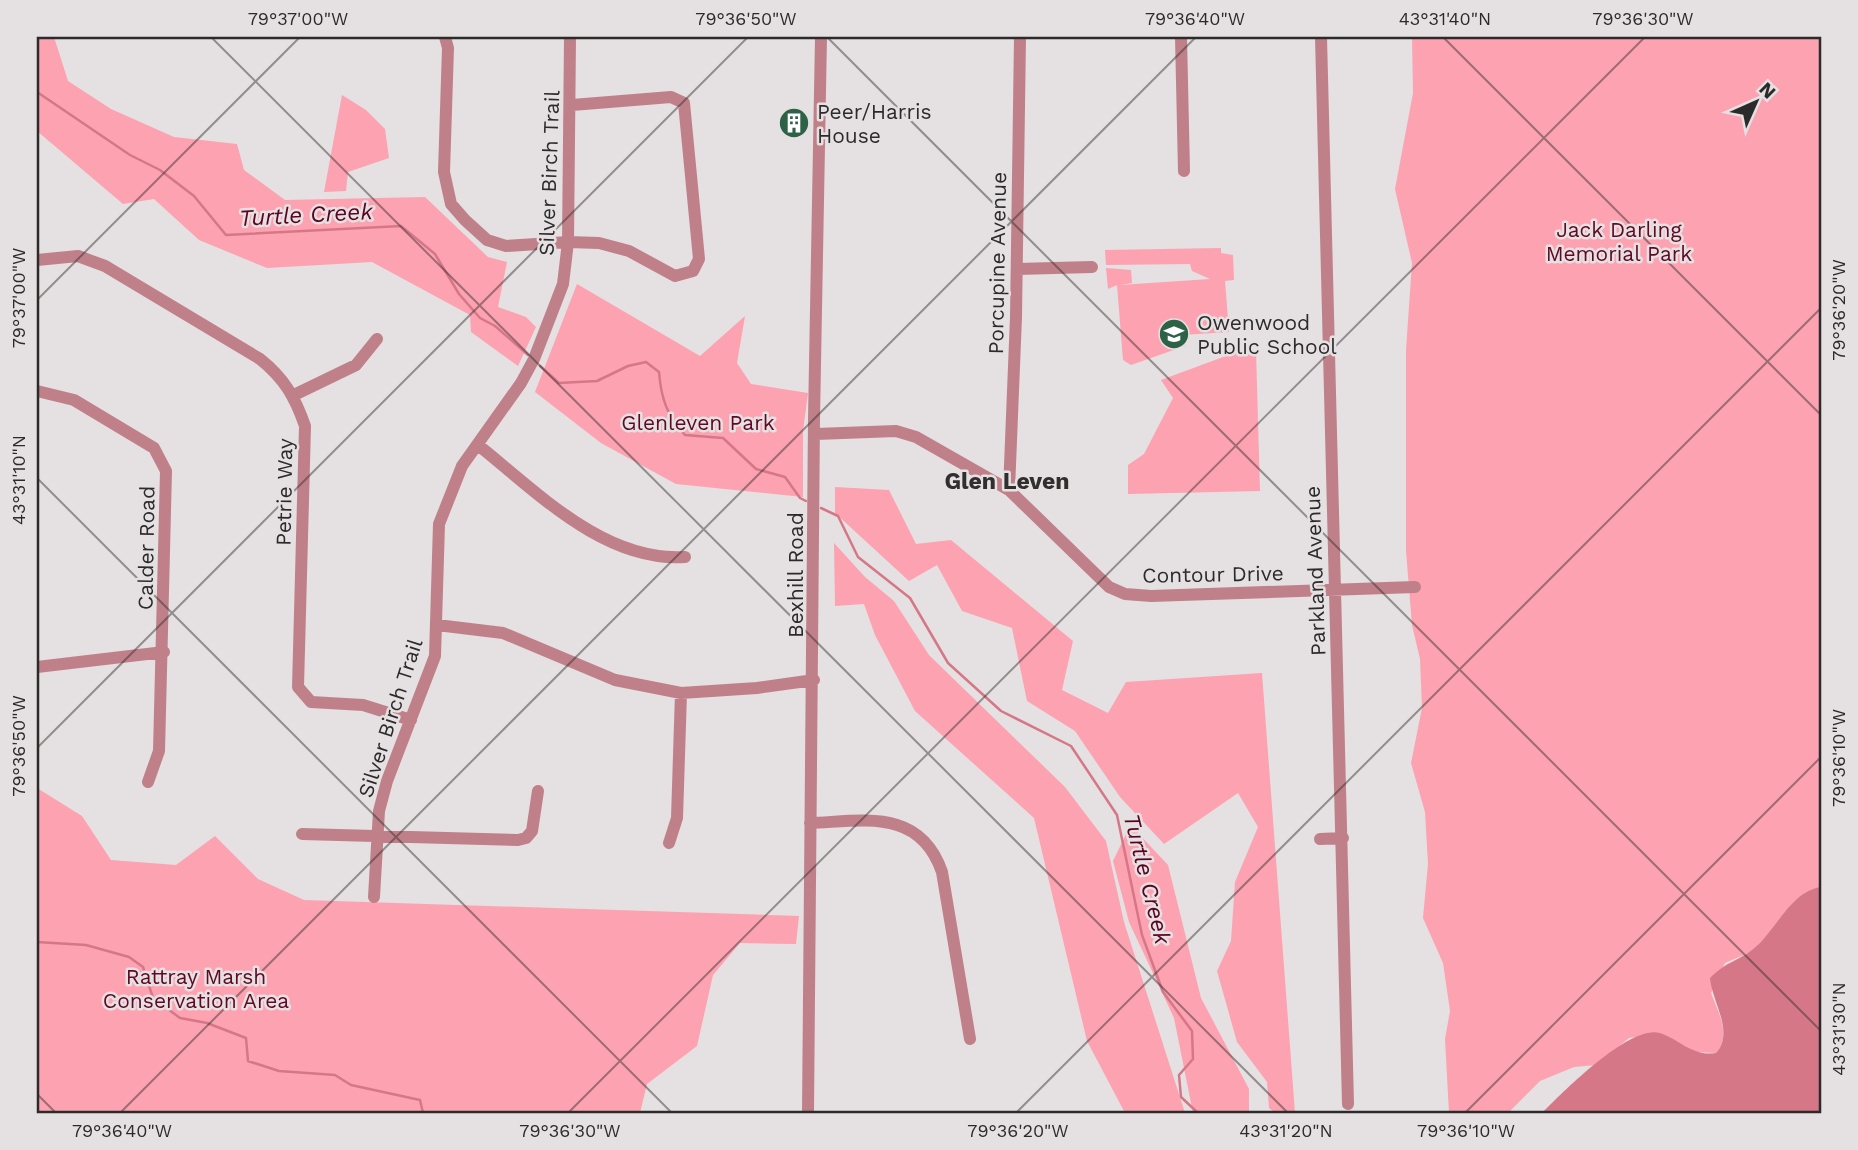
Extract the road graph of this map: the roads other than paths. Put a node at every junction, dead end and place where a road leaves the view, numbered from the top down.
1 (445, 37) edge
2 (570, 37) edge
3 (821, 37) edge
4 (1020, 37) edge
5 (1181, 37) edge
6 (1321, 37) edge
7 (572, 105) junction
8 (1184, 171) dead end
9 (568, 242) junction
10 (37, 260) edge
11 (1092, 267) dead end
12 (1017, 269) junction
13 (377, 339) dead end
14 (37, 391) edge
15 (294, 395) junction
16 (816, 435) junction
17 (478, 445) junction
18 (1009, 490) junction
19 (685, 557) dead end
20 (1415, 587) dead end
21 (1335, 592) junction
22 (437, 625) junction
23 (164, 652) junction
24 (37, 667) edge
25 (814, 680) junction
26 (681, 693) junction
27 (411, 720) junction
28 (148, 782) dead end
29 (538, 791) dead end
30 (810, 823) junction
31 (302, 834) dead end
32 (378, 834) junction
33 (1343, 838) junction
34 (1320, 839) dead end
35 (669, 843) dead end
36 (374, 897) dead end
37 (970, 1039) dead end
38 (1348, 1104) dead end
39 (808, 1113) edge

1 - 9 street
2 - 7 street, Silver Birch Trail
3 - 16 street, Bexhill Road
4 - 12 street, Porcupine Avenue
5 - 8 street
6 - 21 street, Parkland Avenue
7 - 9 street, Silver Birch Trail
7 - 9 street
9 - 17 street, Silver Birch Trail
10 - 15 street, Petrie Way
11 - 12 street
12 - 18 street, Porcupine Avenue
13 - 15 street
14 - 23 street, Calder Road
15 - 27 street, Petrie Way
16 - 18 street, Contour Drive
16 - 25 street, Bexhill Road
17 - 19 street
17 - 22 street, Silver Birch Trail
18 - 21 street, Contour Drive
20 - 21 street, Contour Drive
21 - 33 street, Parkland Avenue
22 - 26 street
22 - 27 street, Silver Birch Trail
23 - 24 street
23 - 28 street, Calder Road
25 - 26 street
25 - 30 street, Bexhill Road
26 - 35 street
27 - 32 street, Silver Birch Trail
29 - 32 street
30 - 37 street
30 - 39 street, Bexhill Road
31 - 32 street
32 - 36 street, Silver Birch Trail
33 - 34 street
33 - 38 street, Parkland Avenue

